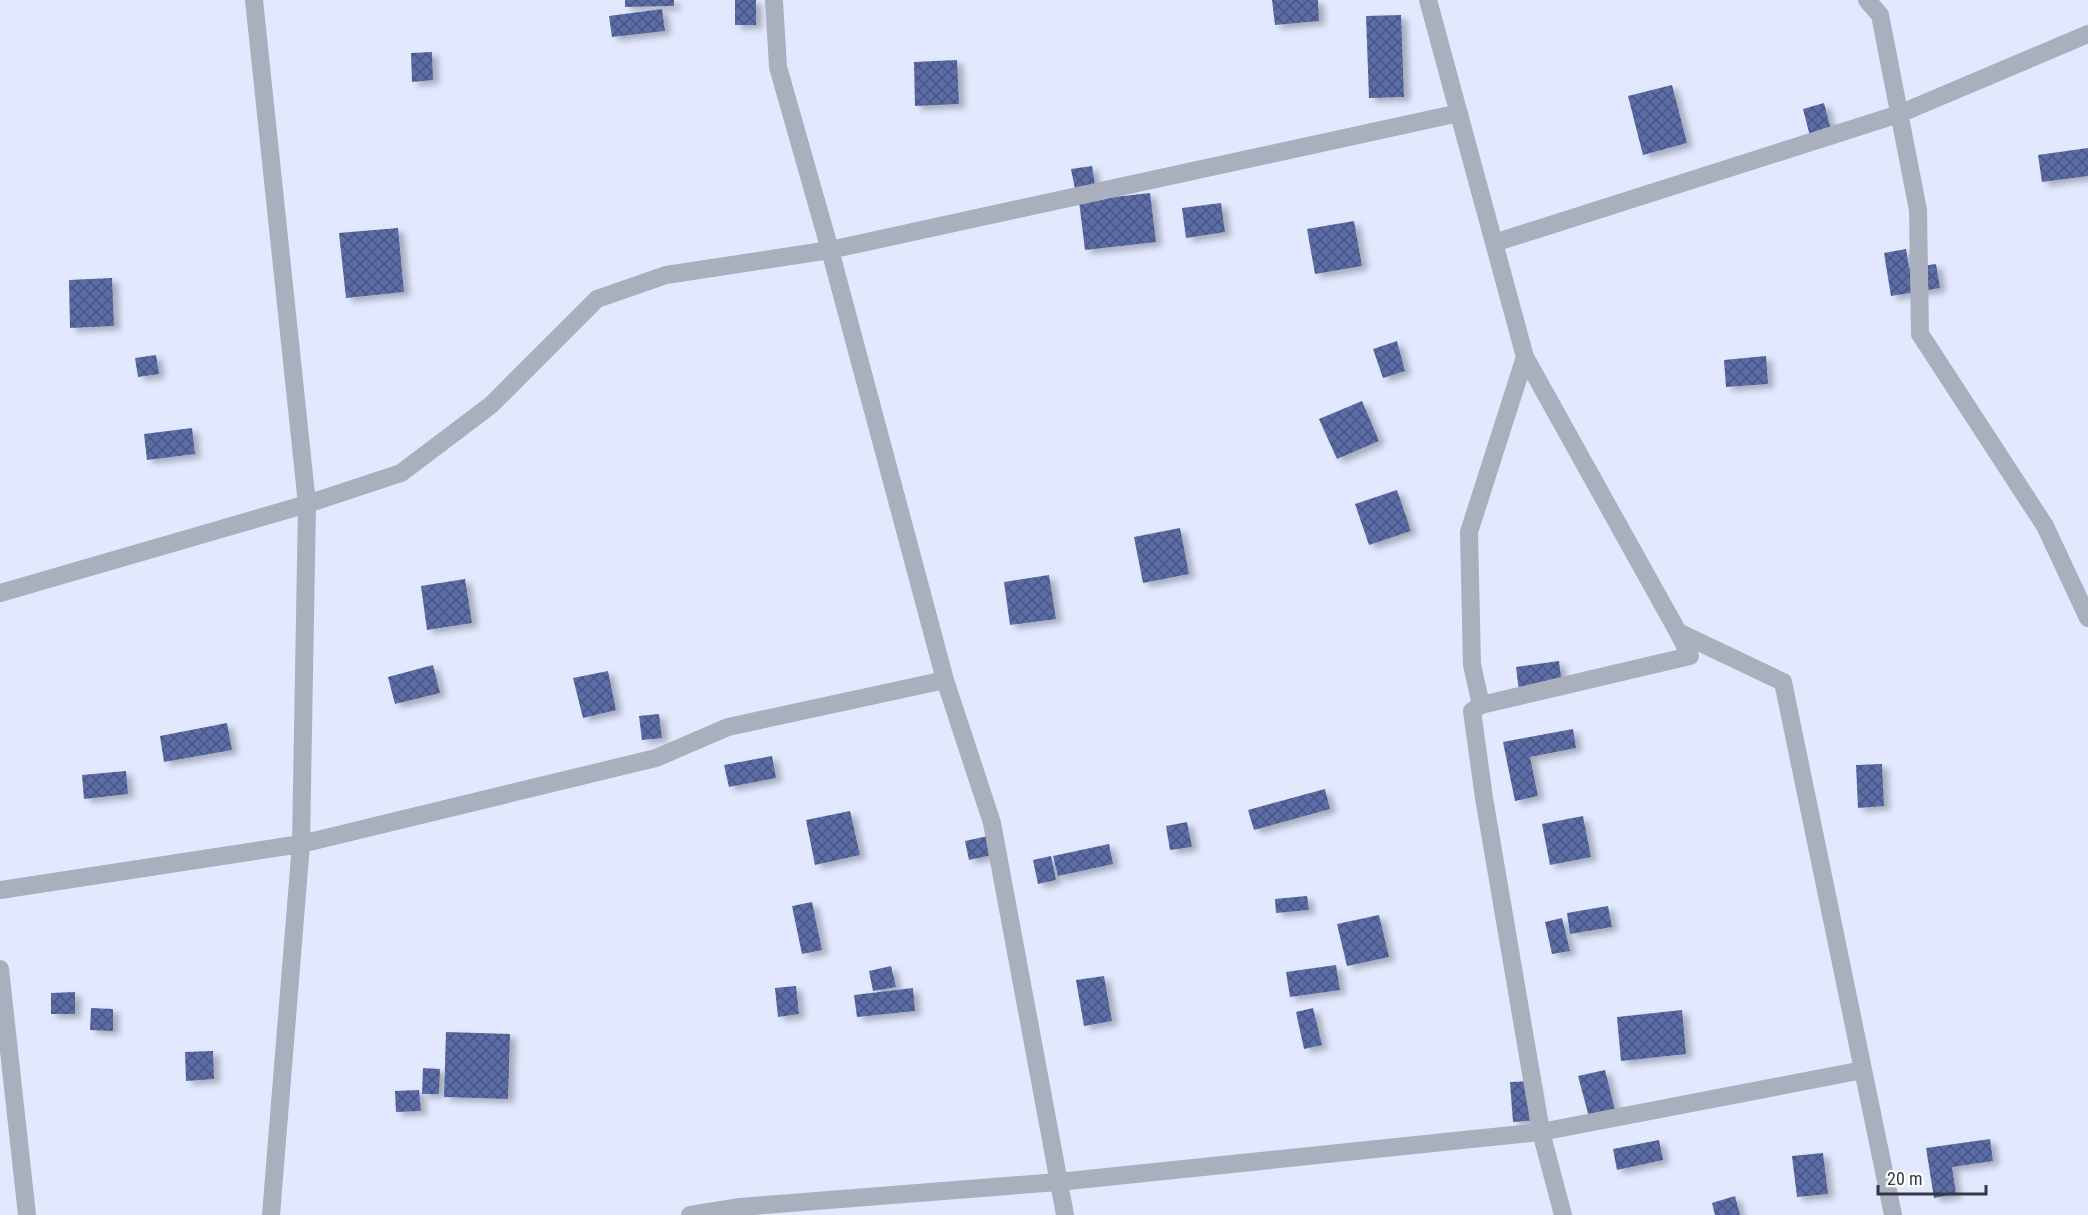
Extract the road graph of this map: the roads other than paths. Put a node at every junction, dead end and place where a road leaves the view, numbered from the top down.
1 (254, 0) edge
2 (774, 0) edge
3 (1428, 0) edge
4 (1867, 0) edge
5 (2088, 34) edge
6 (1459, 113) junction
7 (1899, 114) junction
8 (1494, 243) junction
9 (831, 250) junction
10 (1525, 357) junction
11 (307, 504) junction
12 (0, 593) edge
13 (2088, 618) edge
14 (1678, 632) junction
15 (945, 680) junction
16 (1481, 705) junction
17 (301, 844) junction
18 (0, 890) edge
19 (0, 969) edge
20 (1863, 1070) junction
21 (1541, 1132) junction
22 (1058, 1182) junction
23 (27, 1215) edge
24 (271, 1215) edge
25 (690, 1215) edge
26 (1065, 1215) edge
27 (1563, 1215) edge
28 (1893, 1215) edge

1 - 11 street
2 - 9 street
3 - 6 street
4 - 7 street
5 - 7 street
6 - 8 street
6 - 9 street
7 - 8 street
7 - 13 street
8 - 10 street
9 - 11 street
9 - 15 street
10 - 14 street
10 - 16 street
11 - 12 street
11 - 17 street
14 - 16 street
14 - 20 street
15 - 17 street
15 - 22 street
16 - 21 street
17 - 18 street
17 - 24 street
19 - 23 street
20 - 21 street
20 - 28 street
21 - 22 street
21 - 27 street
22 - 25 street
22 - 26 street

